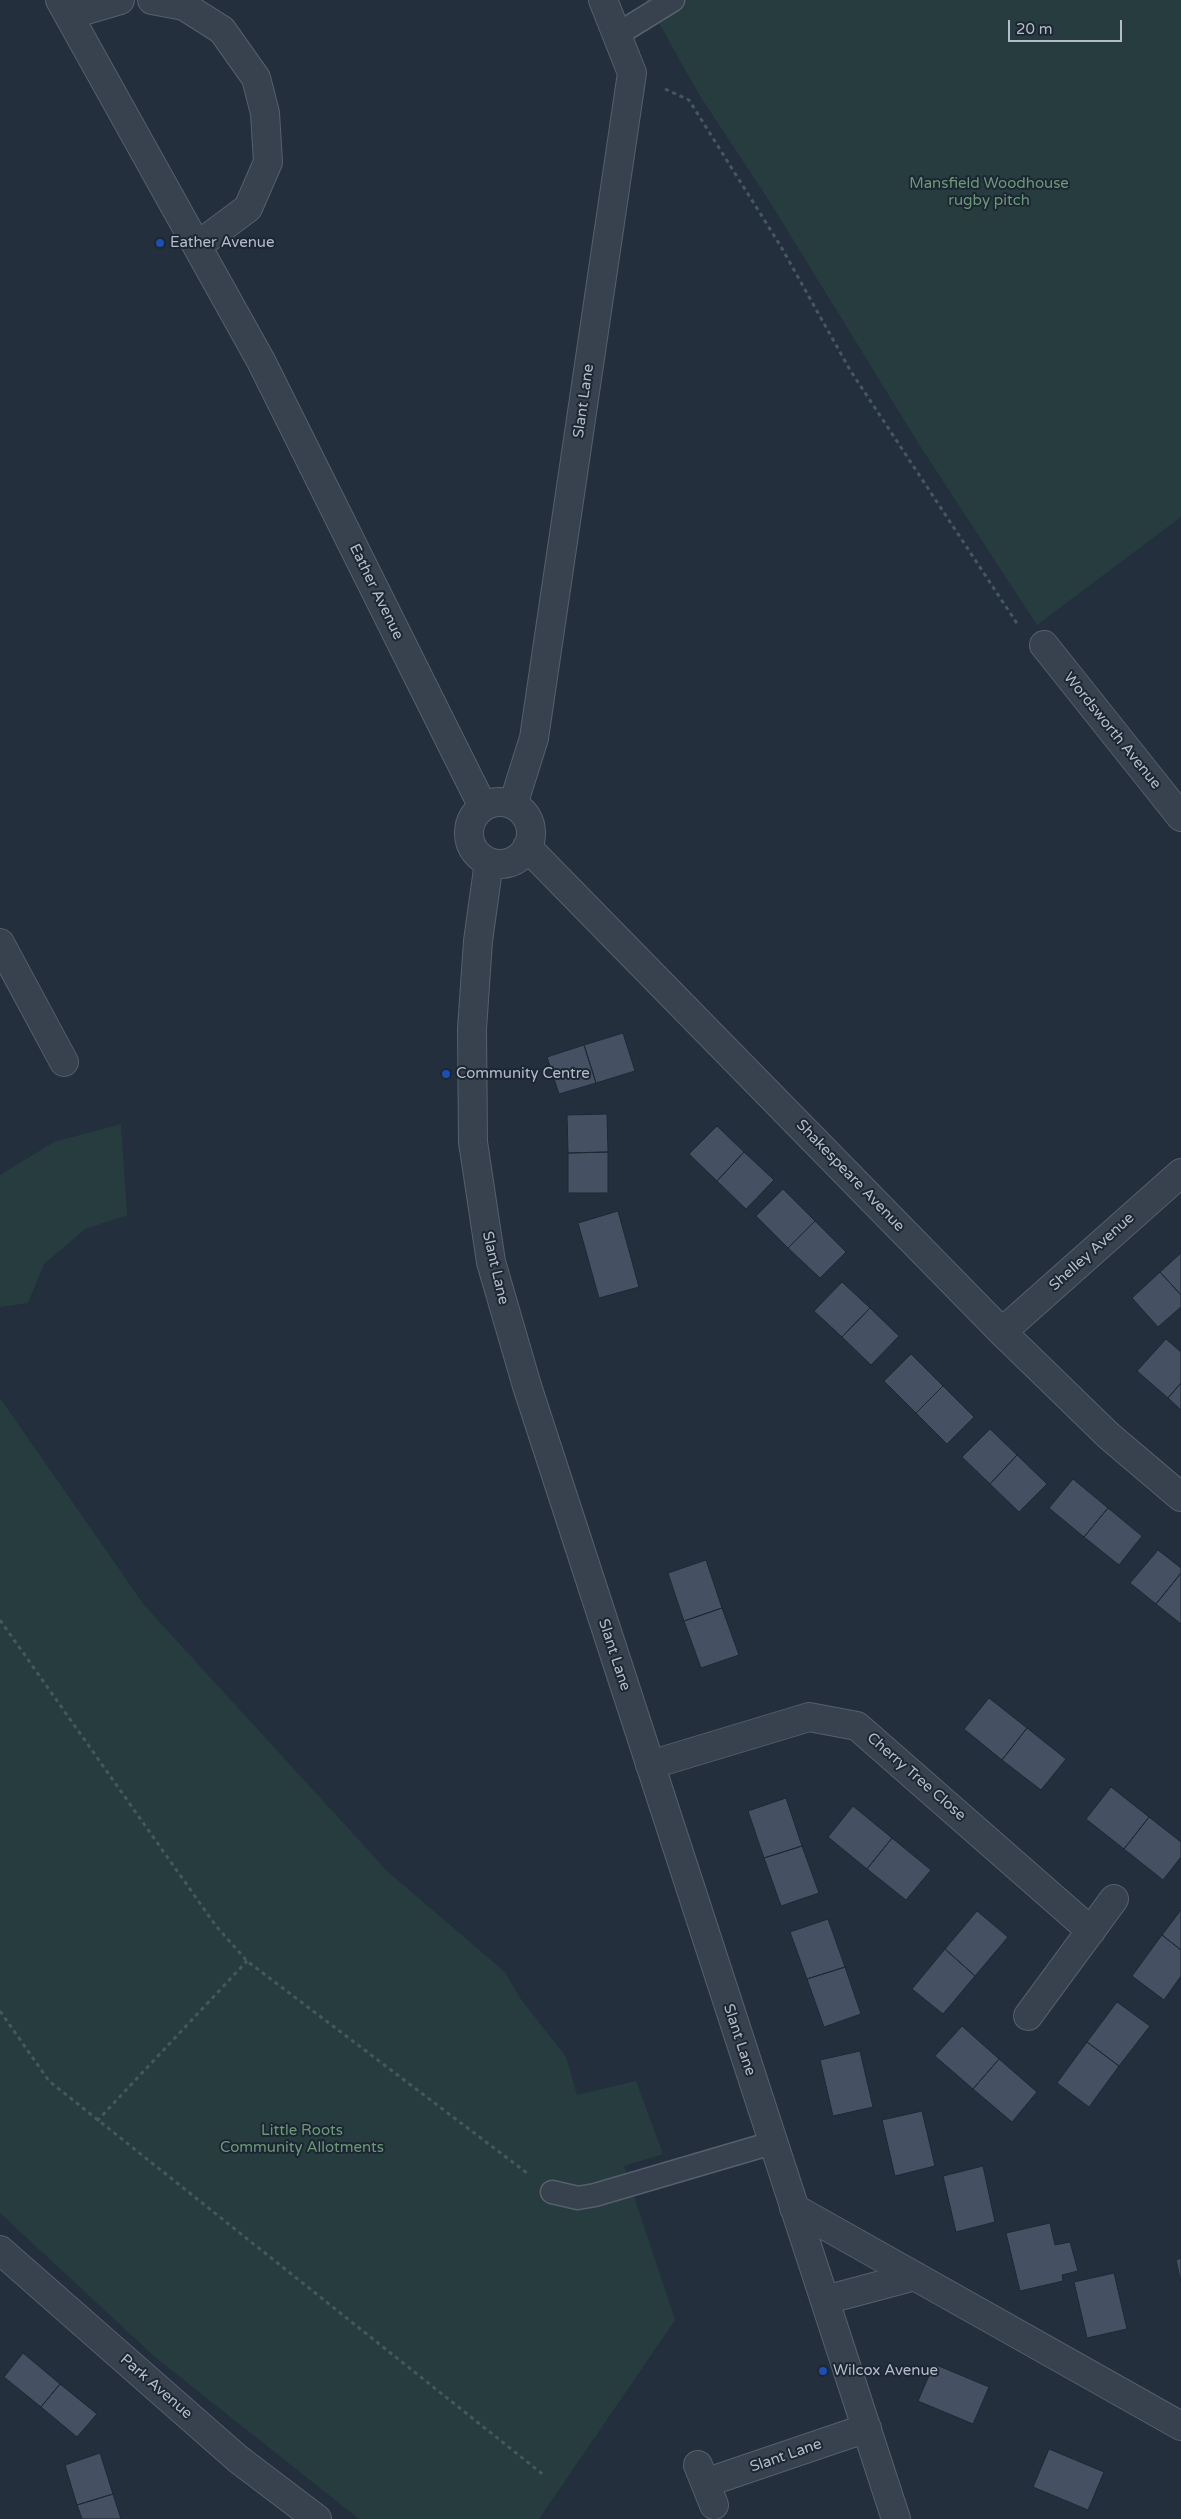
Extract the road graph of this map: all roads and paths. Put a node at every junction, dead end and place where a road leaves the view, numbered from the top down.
1 (120, 0) edge
2 (152, 0) edge
3 (603, 0) edge
4 (673, 0) edge
5 (64, 7) edge
6 (618, 34) junction
7 (632, 73) junction
8 (197, 246) junction
9 (1044, 645) joint
10 (513, 805) junction
11 (483, 807) junction
12 (1181, 817) edge
13 (527, 847) junction
14 (489, 862) junction
15 (0, 943) edge
16 (64, 1062) dead end
17 (1181, 1172) edge
18 (1002, 1332) junction
19 (1181, 1497) edge
20 (0, 1620) edge
21 (650, 1765) junction
22 (1114, 1899) dead end
23 (1091, 1931) junction
24 (247, 1961) junction
25 (0, 2011) edge
26 (1028, 2016) dead end
27 (97, 2121) junction
28 (772, 2143) junction
29 (552, 2192) joint
30 (794, 2208) junction
31 (0, 2250) edge
32 (915, 2276) junction
33 (825, 2300) junction
34 (1181, 2426) edge
35 (867, 2428) junction
36 (544, 2476) dead end
37 (706, 2484) dead end
38 (317, 2519) edge
39 (896, 2519) edge

1 - 5 street, Eather Avenue
2 - 8 street
3 - 6 street, Slant Lane
4 - 6 lane
5 - 8 street, Eather Avenue
6 - 7 street, Slant Lane
7 - 9 path
7 - 10 street, Slant Lane
8 - 11 street, Eather Avenue
9 - 12 street, Wordsworth Avenue
10 - 11 street
10 - 13 street
11 - 14 street
13 - 14 street
13 - 18 street, Shakespeare Avenue
14 - 21 street, Slant Lane
15 - 16 street
17 - 18 street, Shelley Avenue
18 - 19 street, Shakespeare Avenue
20 - 24 path
21 - 23 street, Cherry Tree Close
21 - 28 street, Slant Lane
22 - 23 street
23 - 26 street
24 - 27 path
24 - 29 path
25 - 27 path
27 - 36 path
28 - 29 lane
28 - 30 street, Slant Lane
30 - 32 street
30 - 33 street, Slant Lane
31 - 38 street, Park Avenue
32 - 33 street
32 - 34 street
33 - 35 street, Slant Lane
35 - 37 street, Slant Lane
35 - 39 street, Slant Lane

